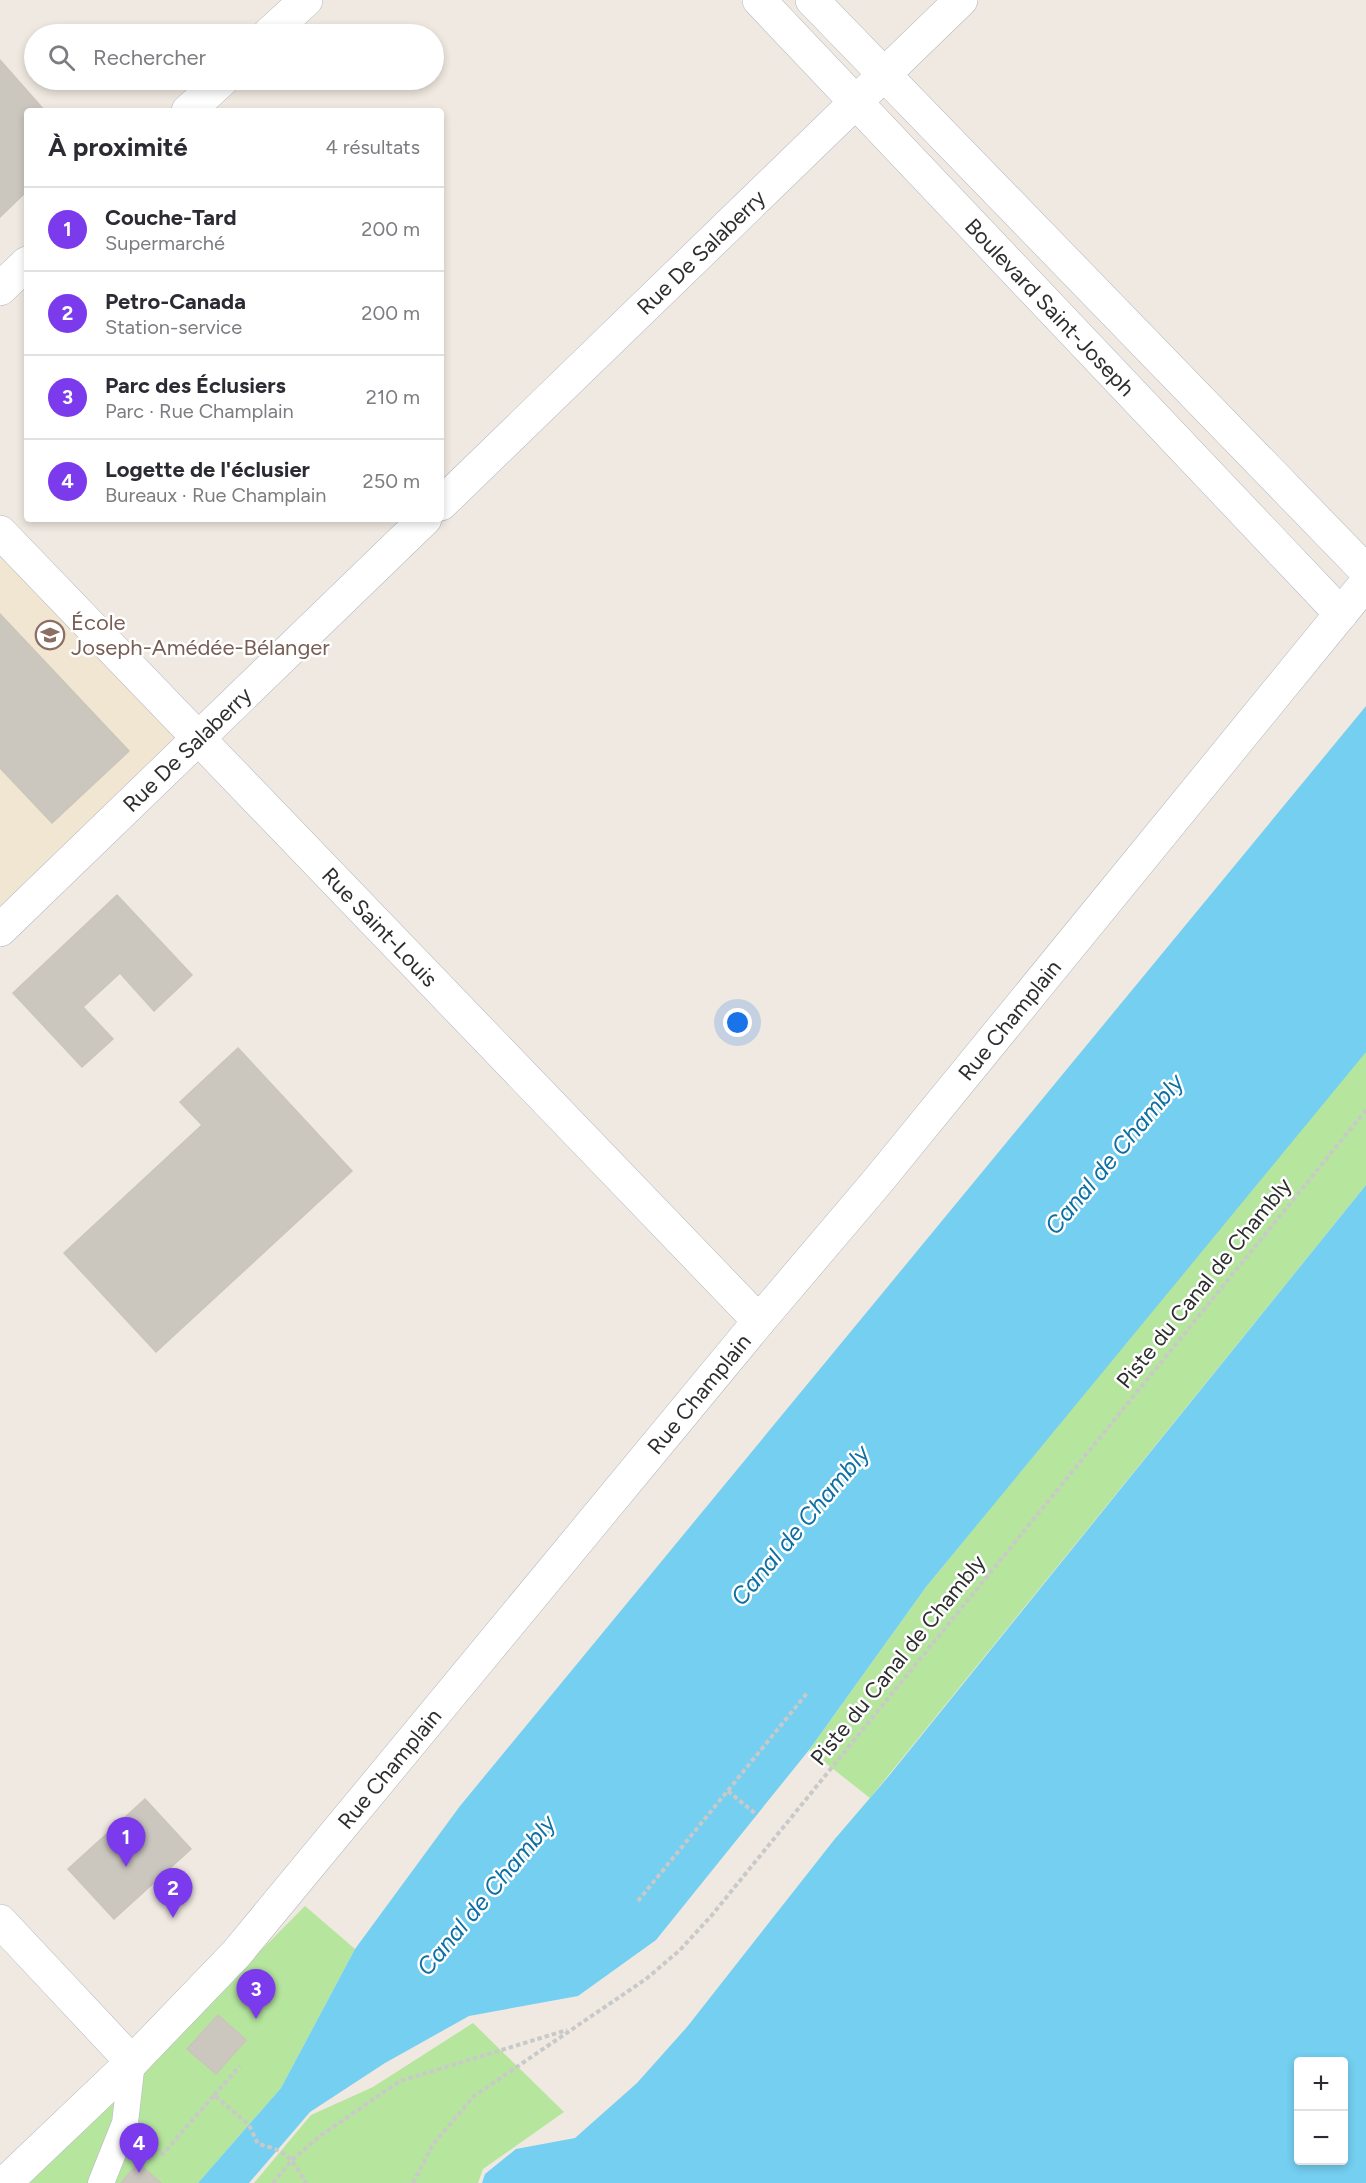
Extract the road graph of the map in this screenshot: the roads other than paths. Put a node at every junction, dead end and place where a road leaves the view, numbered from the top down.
1 (306, 0) edge
2 (759, 0) edge
3 (812, 0) edge
4 (961, 0) edge
5 (280, 24) edge
6 (884, 76) junction
7 (211, 90) edge
8 (857, 102) junction
9 (191, 108) edge
10 (24, 266) edge
11 (0, 289) edge
12 (444, 501) edge
13 (422, 522) edge
14 (0, 532) edge
15 (1366, 571) edge
16 (1366, 583) edge
17 (1341, 614) junction
18 (198, 738) junction
19 (0, 930) edge
20 (759, 1320) junction
21 (0, 1921) edge
22 (132, 2062) junction
23 (5, 2183) edge
24 (101, 2183) edge

1 - 5 street
2 - 8 street, Boulevard Saint-Joseph
3 - 6 street, Boulevard Saint-Joseph
4 - 6 street, Rue De Salaberry
6 - 8 street, Rue De Salaberry
6 - 15 street, Boulevard Saint-Joseph
7 - 9 street
8 - 12 street, Rue De Salaberry
8 - 17 street, Boulevard Saint-Joseph
10 - 11 street
13 - 18 street, Rue De Salaberry
14 - 18 street, Rue Saint-Louis
16 - 17 street, Rue Champlain
17 - 20 street, Rue Champlain
18 - 19 street, Rue De Salaberry
18 - 20 street, Rue Saint-Louis
20 - 22 street, Rue Champlain
21 - 22 street
22 - 23 street, Rue Champlain
22 - 24 street

